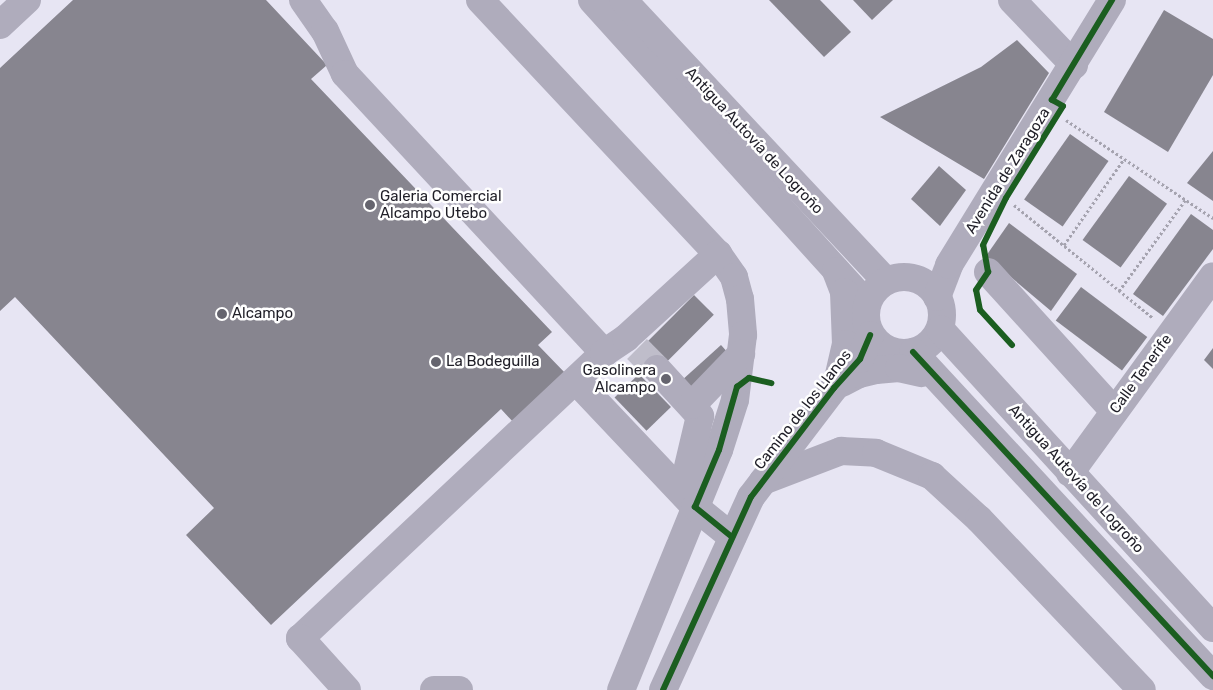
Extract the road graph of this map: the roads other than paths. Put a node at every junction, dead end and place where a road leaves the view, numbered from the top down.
1 (27, 0) edge
2 (303, 0) edge
3 (480, 0) edge
4 (592, 0) edge
5 (623, 0) edge
6 (1012, 0) edge
7 (1112, 0) edge
8 (0, 25) edge
9 (1074, 65) junction
10 (718, 254) junction
11 (835, 268) junction
12 (988, 272) dead end
13 (1213, 276) edge
14 (886, 282) junction
15 (931, 290) junction
16 (867, 304) junction
17 (940, 329) junction
18 (872, 347) junction
19 (914, 352) junction
20 (604, 353) junction
21 (741, 354) junction
22 (657, 369) tunnel mouth
23 (939, 379) junction
24 (576, 381) junction
25 (834, 388) junction
26 (692, 405) junction
27 (1114, 411) junction
28 (1070, 473) junction
29 (763, 481) junction
30 (688, 499) junction
31 (732, 537) junction
32 (1213, 628) edge
33 (1213, 676) edge
34 (348, 690) edge
35 (434, 690) edge
36 (459, 690) edge
37 (621, 690) edge
38 (663, 690) edge
39 (1142, 690) edge

1 - 8 street
2 - 20 street
3 - 10 street
4 - 11 street, Antigua Autovía de Logroño
5 - 14 street, Antigua Autovía de Logroño
6 - 9 street
7 - 9 street, Avenida de Zaragoza
9 - 15 street, Avenida de Zaragoza
10 - 20 street
10 - 21 street
11 - 16 street, Antigua Autovía de Logroño
11 - 25 street
12 - 27 street
13 - 27 street, Calle Tenerife
14 - 15 street
14 - 16 street
15 - 17 street
16 - 18 street
17 - 19 street
17 - 28 street, Antigua Autovía de Logroño
18 - 19 street
18 - 25 street, Camino de los Llanos
19 - 23 street
20 - 24 street
21 - 26 street
21 - 30 street
22 - 26 street
23 - 25 street
23 - 33 street
24 - 30 street
24 - 34 street
25 - 29 street, Camino de los Llanos
26 - 30 street
27 - 28 street, Calle Tenerife
28 - 32 street, Antigua Autovía de Logroño
29 - 31 street, Camino de los Llanos
29 - 39 street
30 - 31 street
30 - 37 street
31 - 38 street, Camino de los Llanos
35 - 36 street

